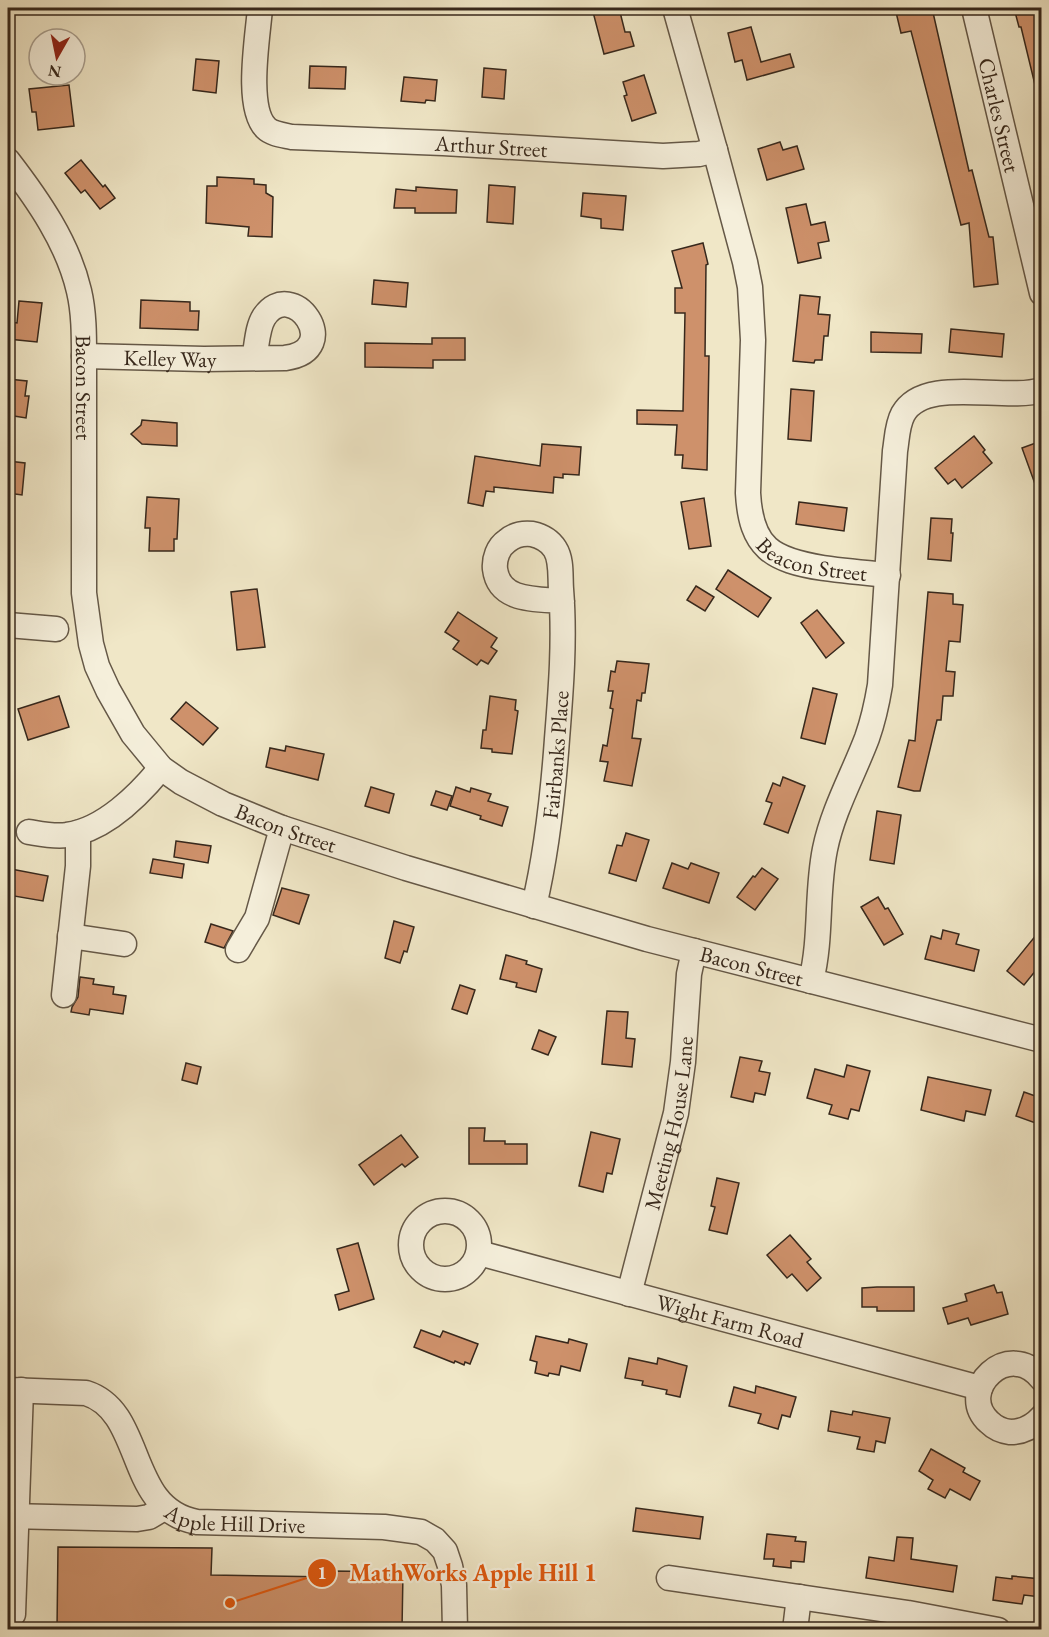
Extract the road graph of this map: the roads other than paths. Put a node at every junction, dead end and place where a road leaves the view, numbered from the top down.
1 (260, 8) edge
2 (675, 8) edge
3 (974, 8) edge
4 (716, 150) junction
5 (8, 161) edge
6 (1041, 293) edge
7 (84, 356) junction
8 (254, 358) dead end
9 (1041, 390) edge
10 (888, 574) junction
11 (562, 601) dead end
12 (8, 625) edge
13 (56, 629) dead end
14 (161, 768) junction
15 (282, 828) junction
16 (29, 832) dead end
17 (78, 833) junction
18 (534, 906) junction
19 (70, 936) junction
20 (124, 944) dead end
21 (238, 950) dead end
22 (694, 951) junction
23 (811, 981) junction
24 (64, 994) dead end
25 (1041, 1040) edge
26 (479, 1253) dead end
27 (628, 1294) junction
28 (1041, 1379) edge
29 (980, 1388) junction
30 (14, 1390) edge
31 (1041, 1417) edge
32 (164, 1508) junction
33 (12, 1516) edge
34 (669, 1578) dead end
35 (799, 1597) junction
36 (13, 1614) dead end
37 (455, 1629) edge
38 (795, 1629) edge
39 (998, 1629) edge

1 - 4 street, Arthur Street
2 - 4 street, Beacon Street
3 - 6 street, Charles Street
4 - 10 street, Beacon Street
5 - 7 street, Bacon Street
7 - 8 street, Kelley Way
7 - 14 street, Bacon Street
9 - 10 street
10 - 23 street, Beacon Street
11 - 18 street, Fairbanks Place
12 - 13 street
14 - 15 street, Bacon Street
14 - 17 street
15 - 18 street, Bacon Street
15 - 21 street
16 - 17 street
17 - 19 street
18 - 22 street, Bacon Street
19 - 20 street
19 - 24 street
22 - 23 street, Bacon Street
22 - 27 street, Meeting House Lane
23 - 25 street, Bacon Street
26 - 27 street, Wight Farm Road
27 - 29 street, Wight Farm Road
28 - 29 street
29 - 31 street
30 - 32 street, Apple Hill Drive
30 - 33 street
32 - 33 street
32 - 37 street, Apple Hill Drive
33 - 36 street
34 - 35 street
35 - 38 street
35 - 39 street

